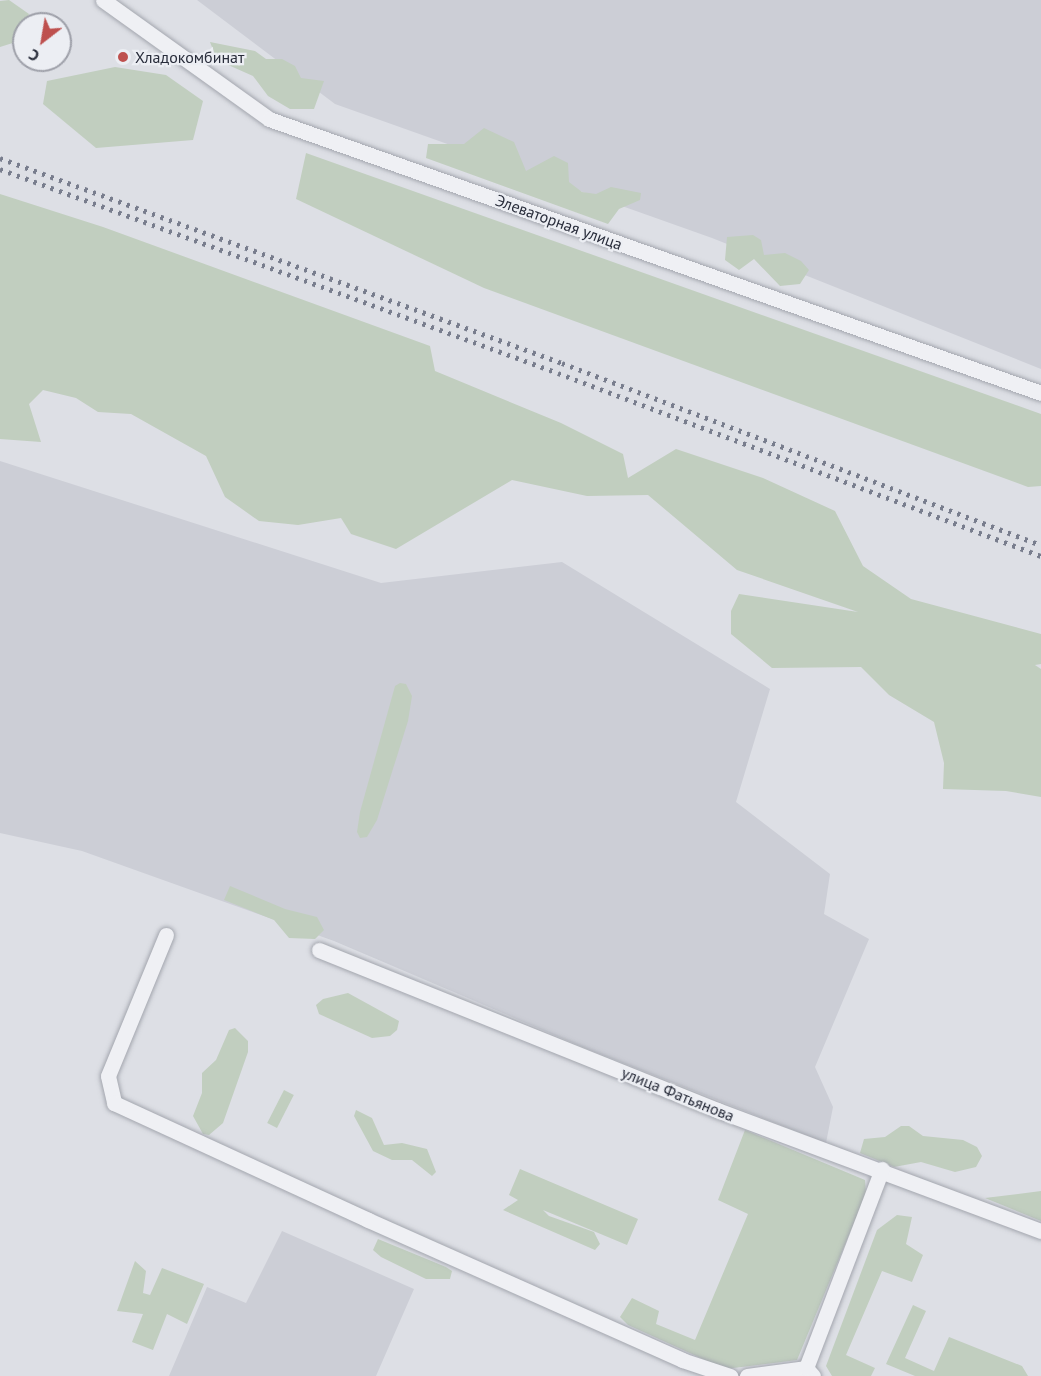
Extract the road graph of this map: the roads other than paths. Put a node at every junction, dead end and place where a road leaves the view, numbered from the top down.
1 (103, 0) edge
2 (1041, 393) edge
3 (166, 935) dead end
4 (319, 950) dead end
5 (882, 1169) junction
6 (1041, 1231) edge
7 (810, 1372) edge
8 (730, 1376) edge
9 (747, 1376) edge

1 - 2 street, Элеваторная улица
3 - 8 street
4 - 5 street, улица Фатьянова
5 - 6 street, улица Фатьянова
5 - 7 street
7 - 9 street

